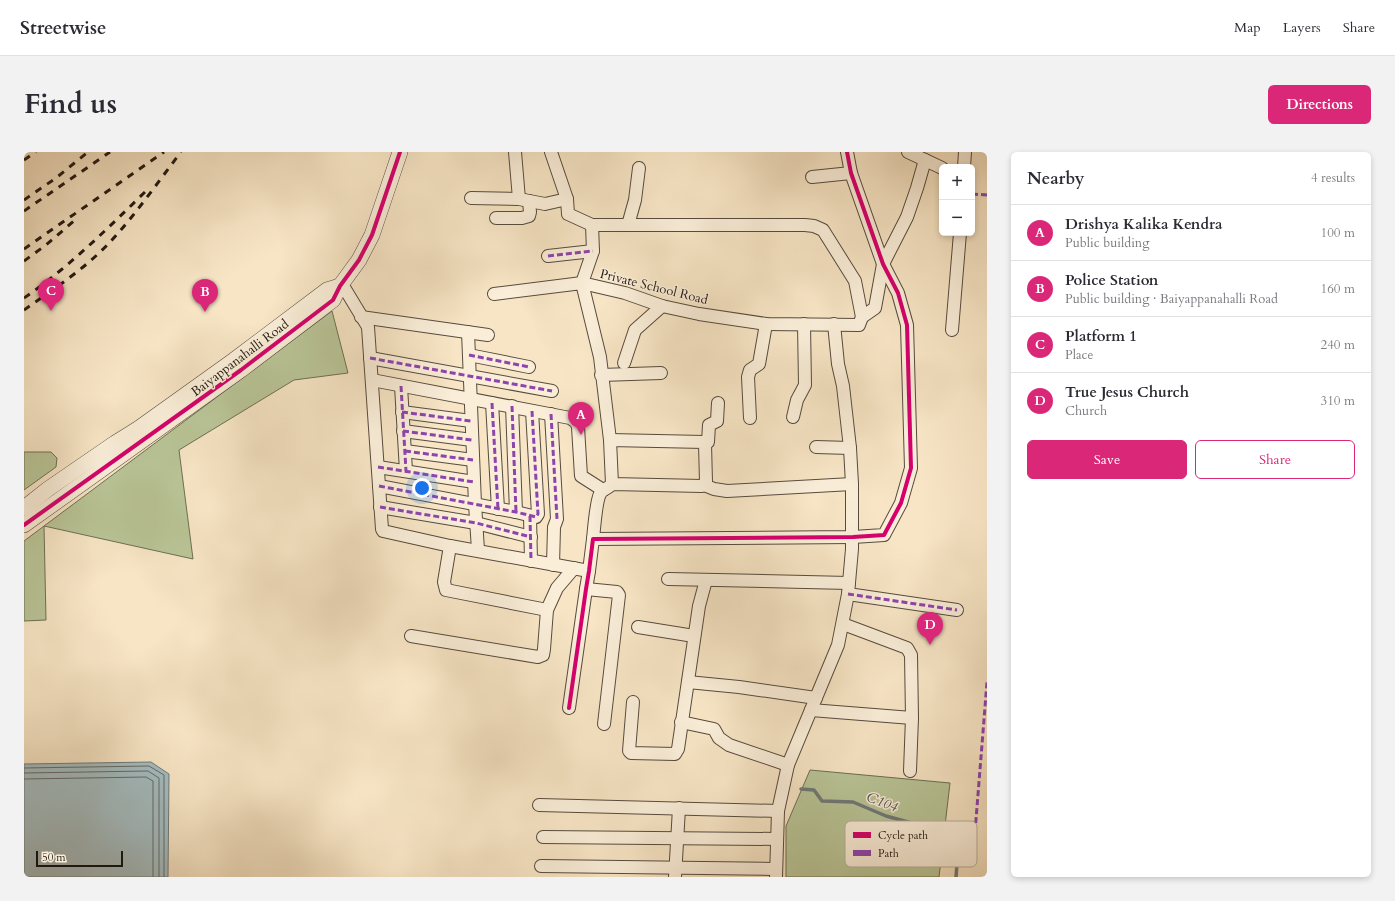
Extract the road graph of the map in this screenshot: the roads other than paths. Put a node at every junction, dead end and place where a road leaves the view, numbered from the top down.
1 (400, 152) edge
2 (516, 152) edge
3 (551, 152) edge
4 (847, 152) edge
5 (908, 152) edge
6 (965, 152) edge
7 (926, 160) junction
8 (964, 164) edge
9 (939, 166) edge
10 (639, 168) dead end
11 (851, 173) junction
12 (812, 177) dead end
13 (471, 198) dead end
14 (524, 200) junction
15 (567, 200) junction
16 (496, 218) dead end
17 (592, 225) junction
18 (628, 225) junction
19 (960, 236) edge
20 (593, 251) junction
21 (548, 256) dead end
22 (883, 264) junction
23 (582, 283) junction
24 (341, 285) junction
25 (494, 294) dead end
26 (662, 306) junction
27 (361, 317) junction
28 (862, 317) junction
29 (766, 324) junction
30 (804, 324) junction
31 (834, 324) junction
32 (952, 330) dead end
33 (468, 332) junction
34 (488, 336) dead end
35 (469, 355) junction
36 (370, 358) junction
37 (624, 363) dead end
38 (529, 367) dead end
39 (661, 373) dead end
40 (601, 375) junction
41 (469, 376) junction
42 (372, 380) junction
43 (401, 386) junction
44 (552, 391) dead end
45 (470, 399) junction
46 (492, 403) junction
47 (718, 403) dead end
48 (512, 406) junction
49 (532, 410) junction
50 (402, 412) junction
51 (550, 414) junction
52 (792, 417) dead end
53 (750, 418) dead end
54 (471, 421) junction
55 (404, 431) junction
56 (144, 433) junction
57 (472, 440) junction
58 (610, 440) junction
59 (705, 444) junction
60 (816, 447) dead end
61 (850, 448) junction
62 (405, 451) junction
63 (473, 460) junction
64 (378, 467) junction
65 (406, 471) junction
66 (474, 482) junction
67 (852, 484) junction
68 (704, 485) junction
69 (379, 486) junction
70 (607, 487) junction
71 (475, 504) junction
72 (380, 507) junction
73 (24, 508) edge
74 (498, 509) junction
75 (516, 512) junction
76 (530, 516) junction
77 (476, 523) junction
78 (24, 526) edge
79 (531, 537) junction
80 (853, 537) junction
81 (593, 539) junction
82 (450, 546) junction
83 (478, 550) junction
84 (531, 561) junction
85 (553, 565) junction
86 (574, 568) junction
87 (589, 571) junction
88 (668, 580) dead end
89 (706, 580) junction
90 (849, 588) junction
91 (586, 589) junction
92 (547, 610) junction
93 (957, 610) dead end
94 (843, 624) junction
95 (638, 628) dead end
96 (411, 636) dead end
97 (694, 636) junction
98 (688, 682) junction
99 (816, 698) junction
100 (632, 702) dead end
101 (569, 708) dead end
102 (811, 710) junction
103 (912, 718) junction
104 (681, 722) junction
105 (604, 724) dead end
106 (788, 765) junction
107 (910, 770) dead end
108 (539, 805) dead end
109 (679, 808) junction
110 (778, 811) junction
111 (543, 837) dead end
112 (676, 838) junction
113 (776, 839) junction
114 (541, 866) dead end
115 (675, 873) edge
116 (775, 873) edge

1 - 24 street
2 - 14 street
3 - 15 street
4 - 11 street
5 - 7 street
6 - 8 street
7 - 9 street
7 - 22 street
10 - 18 street
11 - 12 street
11 - 22 street
13 - 14 street
14 - 15 street
14 - 16 street
15 - 17 street
17 - 18 street
17 - 20 street, Private School Road
18 - 28 street
19 - 32 street
20 - 21 street
20 - 23 street, Private School Road
22 - 28 street
22 - 80 street
23 - 25 street
23 - 26 street, Private School Road
23 - 40 street
24 - 27 street
24 - 56 street, Baiyappanahalli Road
26 - 29 street, Private School Road
26 - 37 street
27 - 33 street
27 - 36 street
28 - 31 street, Private School Road
29 - 30 street, Private School Road
29 - 53 street
30 - 31 street, Private School Road
30 - 52 street
31 - 61 street
33 - 34 street
33 - 35 street
35 - 38 street
35 - 41 street
36 - 41 street
36 - 42 street
39 - 40 street
40 - 58 street
41 - 44 street
41 - 45 street
42 - 43 street
42 - 64 street
43 - 45 street
43 - 50 street
45 - 46 street
45 - 54 street
46 - 48 street
46 - 74 street
47 - 59 street
48 - 49 street
48 - 75 street
49 - 51 street
49 - 76 street
50 - 54 street
50 - 55 street
51 - 70 street
51 - 85 street
54 - 57 street
55 - 57 street
55 - 62 street
56 - 73 street, Baiyappanahalli Road
56 - 78 street, Baiyappanahalli Road
57 - 63 street
58 - 59 street
58 - 70 street
59 - 68 street
60 - 61 street
61 - 67 street
62 - 63 street
62 - 65 street
63 - 66 street
64 - 65 street
64 - 69 street
65 - 66 street
66 - 71 street
67 - 68 street
67 - 80 street
68 - 70 street
69 - 71 street
69 - 72 street
70 - 81 street
71 - 74 street
71 - 77 street
72 - 77 street
72 - 82 street
74 - 75 street
75 - 76 street
76 - 79 street
77 - 79 street
77 - 83 street
79 - 84 street
80 - 81 street
80 - 90 street
81 - 87 street
82 - 83 street
82 - 92 street
83 - 84 street
84 - 85 street
85 - 86 street
86 - 87 street
86 - 92 street
87 - 91 street
88 - 89 street
89 - 90 street
89 - 97 street
90 - 93 street
90 - 94 street
91 - 101 street
91 - 105 street
92 - 96 street
94 - 99 street
94 - 103 street
95 - 97 street
97 - 98 street
98 - 99 street
98 - 104 street
99 - 102 street
100 - 104 street
102 - 103 street
102 - 106 street
103 - 107 street
104 - 106 street
106 - 110 street
108 - 109 street
109 - 110 street
109 - 112 street
110 - 113 street
111 - 112 street
112 - 113 street
112 - 115 street
113 - 116 street
114 - 115 street
115 - 116 street

